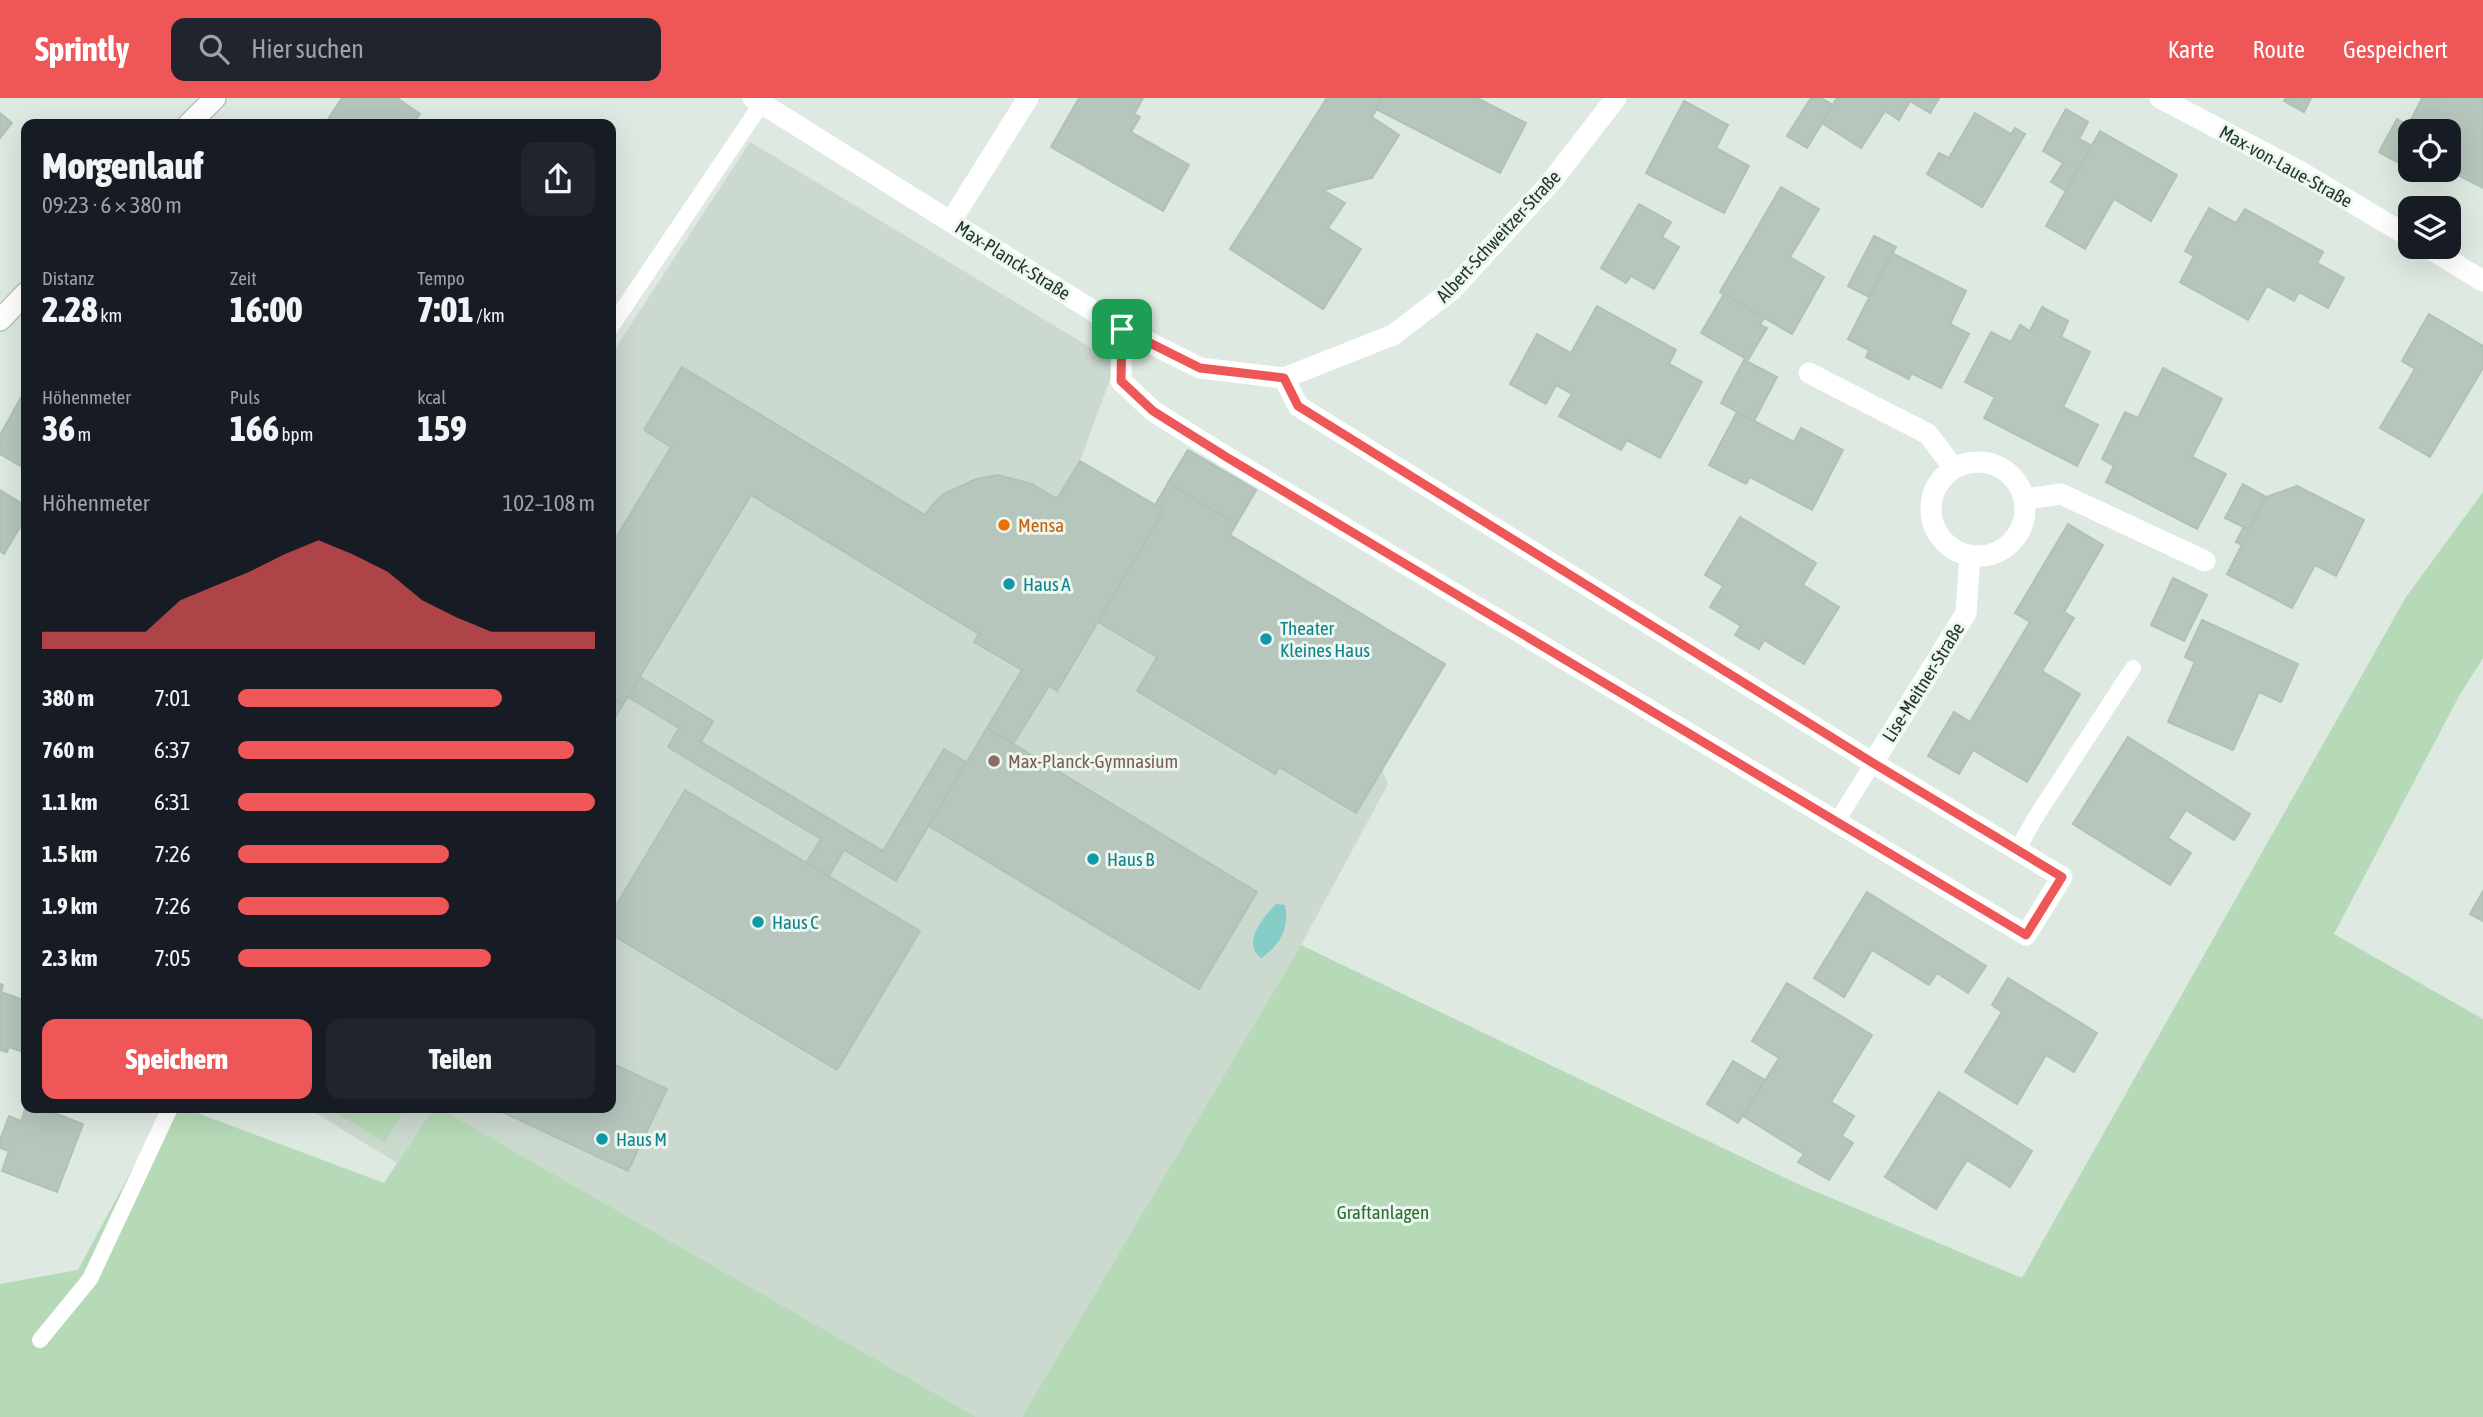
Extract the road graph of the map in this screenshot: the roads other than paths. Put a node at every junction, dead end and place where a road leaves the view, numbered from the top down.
1 (215, 98) edge
2 (1028, 98) edge
3 (1616, 98) edge
4 (2160, 98) edge
5 (758, 101) edge
6 (194, 119) edge
7 (951, 221) junction
8 (2398, 230) edge
9 (2447, 259) edge
10 (2483, 281) edge
11 (21, 298) edge
12 (616, 319) edge
13 (0, 320) edge
14 (1122, 329) junction
15 (1809, 373) dead end
16 (1284, 378) junction
17 (1953, 467) junction
18 (2025, 499) junction
19 (1970, 557) junction
20 (2206, 561) dead end
21 (2133, 668) dead end
22 (1873, 763) junction
23 (1836, 823) junction
24 (2017, 850) junction
25 (168, 1113) edge
26 (40, 1340) dead end

1 - 6 street
2 - 7 street
3 - 16 street, Albert-Schweitzer-Straße
4 - 8 street, Max-von-Laue-Straße
5 - 7 street, Max-Planck-Straße
5 - 12 lane
7 - 14 street, Max-Planck-Straße
9 - 10 street
11 - 13 street
14 - 16 street, Albert-Schweitzer-Straße
14 - 23 street
15 - 17 street
16 - 22 street
17 - 18 street
17 - 19 street
18 - 19 street
18 - 20 street
19 - 22 street, Lise-Meitner-Straße
21 - 24 lane
22 - 23 lane
22 - 24 street
23 - 24 street
25 - 26 lane

